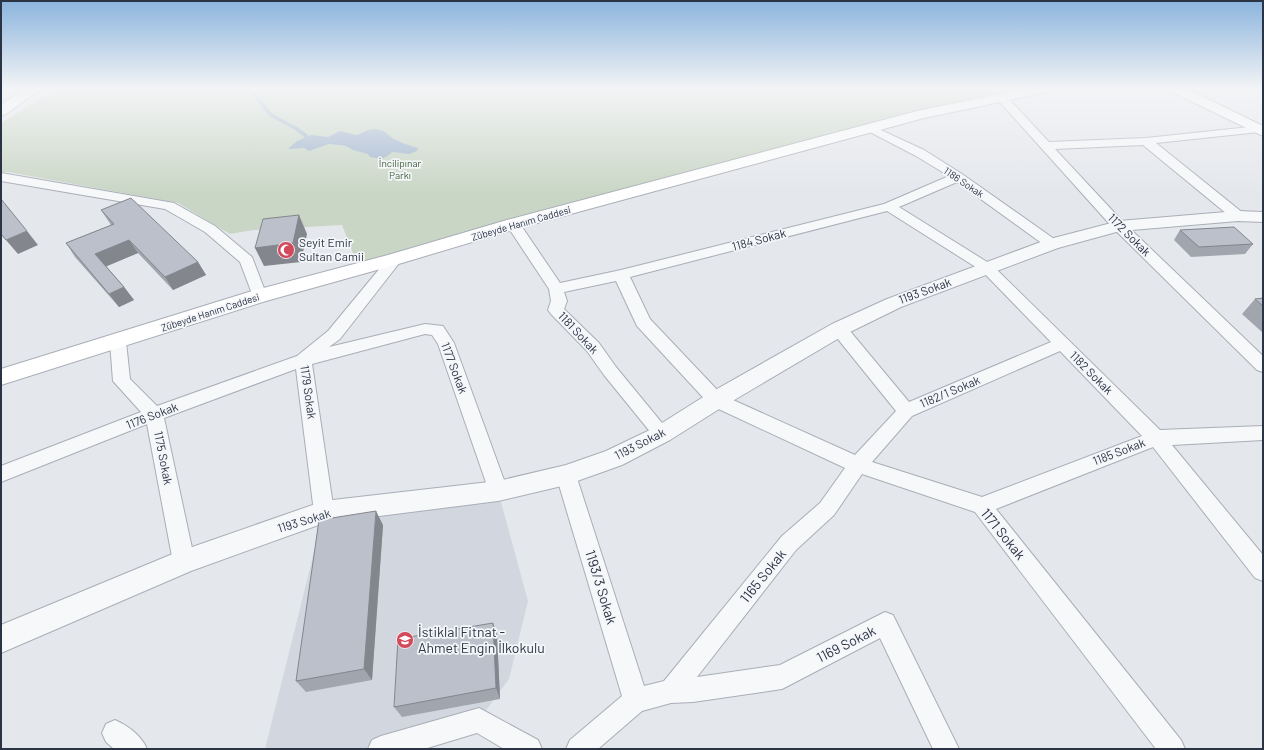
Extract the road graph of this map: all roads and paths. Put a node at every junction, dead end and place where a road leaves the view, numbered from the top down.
1 (889, 123) edge
2 (1026, 123) edge
3 (1245, 123) edge
4 (870, 128) junction
5 (1261, 131) edge
6 (1146, 140) junction
7 (1045, 146) junction
8 (1, 177) edge
9 (958, 177) junction
10 (889, 207) junction
11 (1238, 216) junction
12 (1263, 218) edge
13 (513, 224) junction
14 (1120, 226) junction
15 (1052, 244) junction
16 (395, 259) junction
17 (987, 268) junction
18 (621, 275) junction
19 (556, 289) junction
20 (259, 296) junction
21 (839, 329) junction
22 (118, 342) junction
23 (1062, 344) junction
24 (303, 360) junction
25 (1263, 366) edge
26 (1, 377) edge
27 (716, 400) junction
28 (906, 411) junction
29 (154, 414) junction
30 (1263, 433) edge
31 (662, 434) junction
32 (1156, 438) junction
33 (858, 465) junction
34 (1, 474) edge
35 (566, 475) junction
36 (498, 491) junction
37 (982, 506) junction
38 (324, 512) junction
39 (184, 562) junction
40 (1263, 571) edge
41 (1, 639) edge
42 (671, 691) junction
43 (636, 700) junction
44 (115, 733) dead end
45 (134, 749) edge
46 (381, 749) edge
47 (529, 749) edge
48 (579, 749) edge
49 (946, 749) edge
50 (1172, 749) edge

1 - 4 main road, Zübeyde Hanım Caddesi
2 - 7 street, 1172 Sokak
3 - 5 main road
4 - 9 street, 1186 Sokak
4 - 13 main road, Zübeyde Hanım Caddesi
5 - 6 street
6 - 7 street
6 - 11 street
7 - 14 street, 1172 Sokak
8 - 20 street
9 - 10 street, 1184 Sokak
9 - 15 street, 1186 Sokak
10 - 17 street, 1182 Sokak
10 - 18 street, 1184 Sokak
11 - 12 street, 1193 Sokak
11 - 14 street, 1193 Sokak
13 - 16 main road, Zübeyde Hanım Caddesi
13 - 19 street
14 - 15 street, 1193 Sokak
14 - 25 street, 1172 Sokak
15 - 17 street, 1193 Sokak
16 - 20 main road, Zübeyde Hanım Caddesi
16 - 24 street, 1179 Sokak
17 - 21 street, 1193 Sokak
17 - 23 street, 1182 Sokak
18 - 19 street, 1184 Sokak
18 - 27 street
19 - 31 street, 1181 Sokak
20 - 22 main road, Zübeyde Hanım Caddesi
21 - 27 street, 1193 Sokak
21 - 28 street
22 - 26 main road, Zübeyde Hanım Caddesi
22 - 29 street, 1175 Sokak
23 - 28 street, 1182/1 Sokak
23 - 32 street, 1182 Sokak
24 - 29 street, 1176 Sokak
24 - 36 street, 1177 Sokak
24 - 38 street, 1179 Sokak
27 - 31 street, 1193 Sokak
27 - 33 street, 1171 Sokak
28 - 33 street, 1182/1 Sokak
29 - 34 street, 1176 Sokak
29 - 39 street, 1175 Sokak
30 - 32 street, 1185 Sokak
31 - 35 street, 1193 Sokak
32 - 37 street, 1185 Sokak
32 - 40 street, 1182 Sokak
33 - 37 street, 1171 Sokak
33 - 42 street, 1165 Sokak
35 - 36 street, 1193 Sokak
35 - 43 street, 1193/3 Sokak
36 - 38 street, 1193 Sokak
37 - 50 street, 1171 Sokak
38 - 39 street, 1193 Sokak
39 - 41 street, 1193 Sokak
42 - 43 street
42 - 49 street, 1169 Sokak
43 - 48 street
44 - 45 street
46 - 47 street

